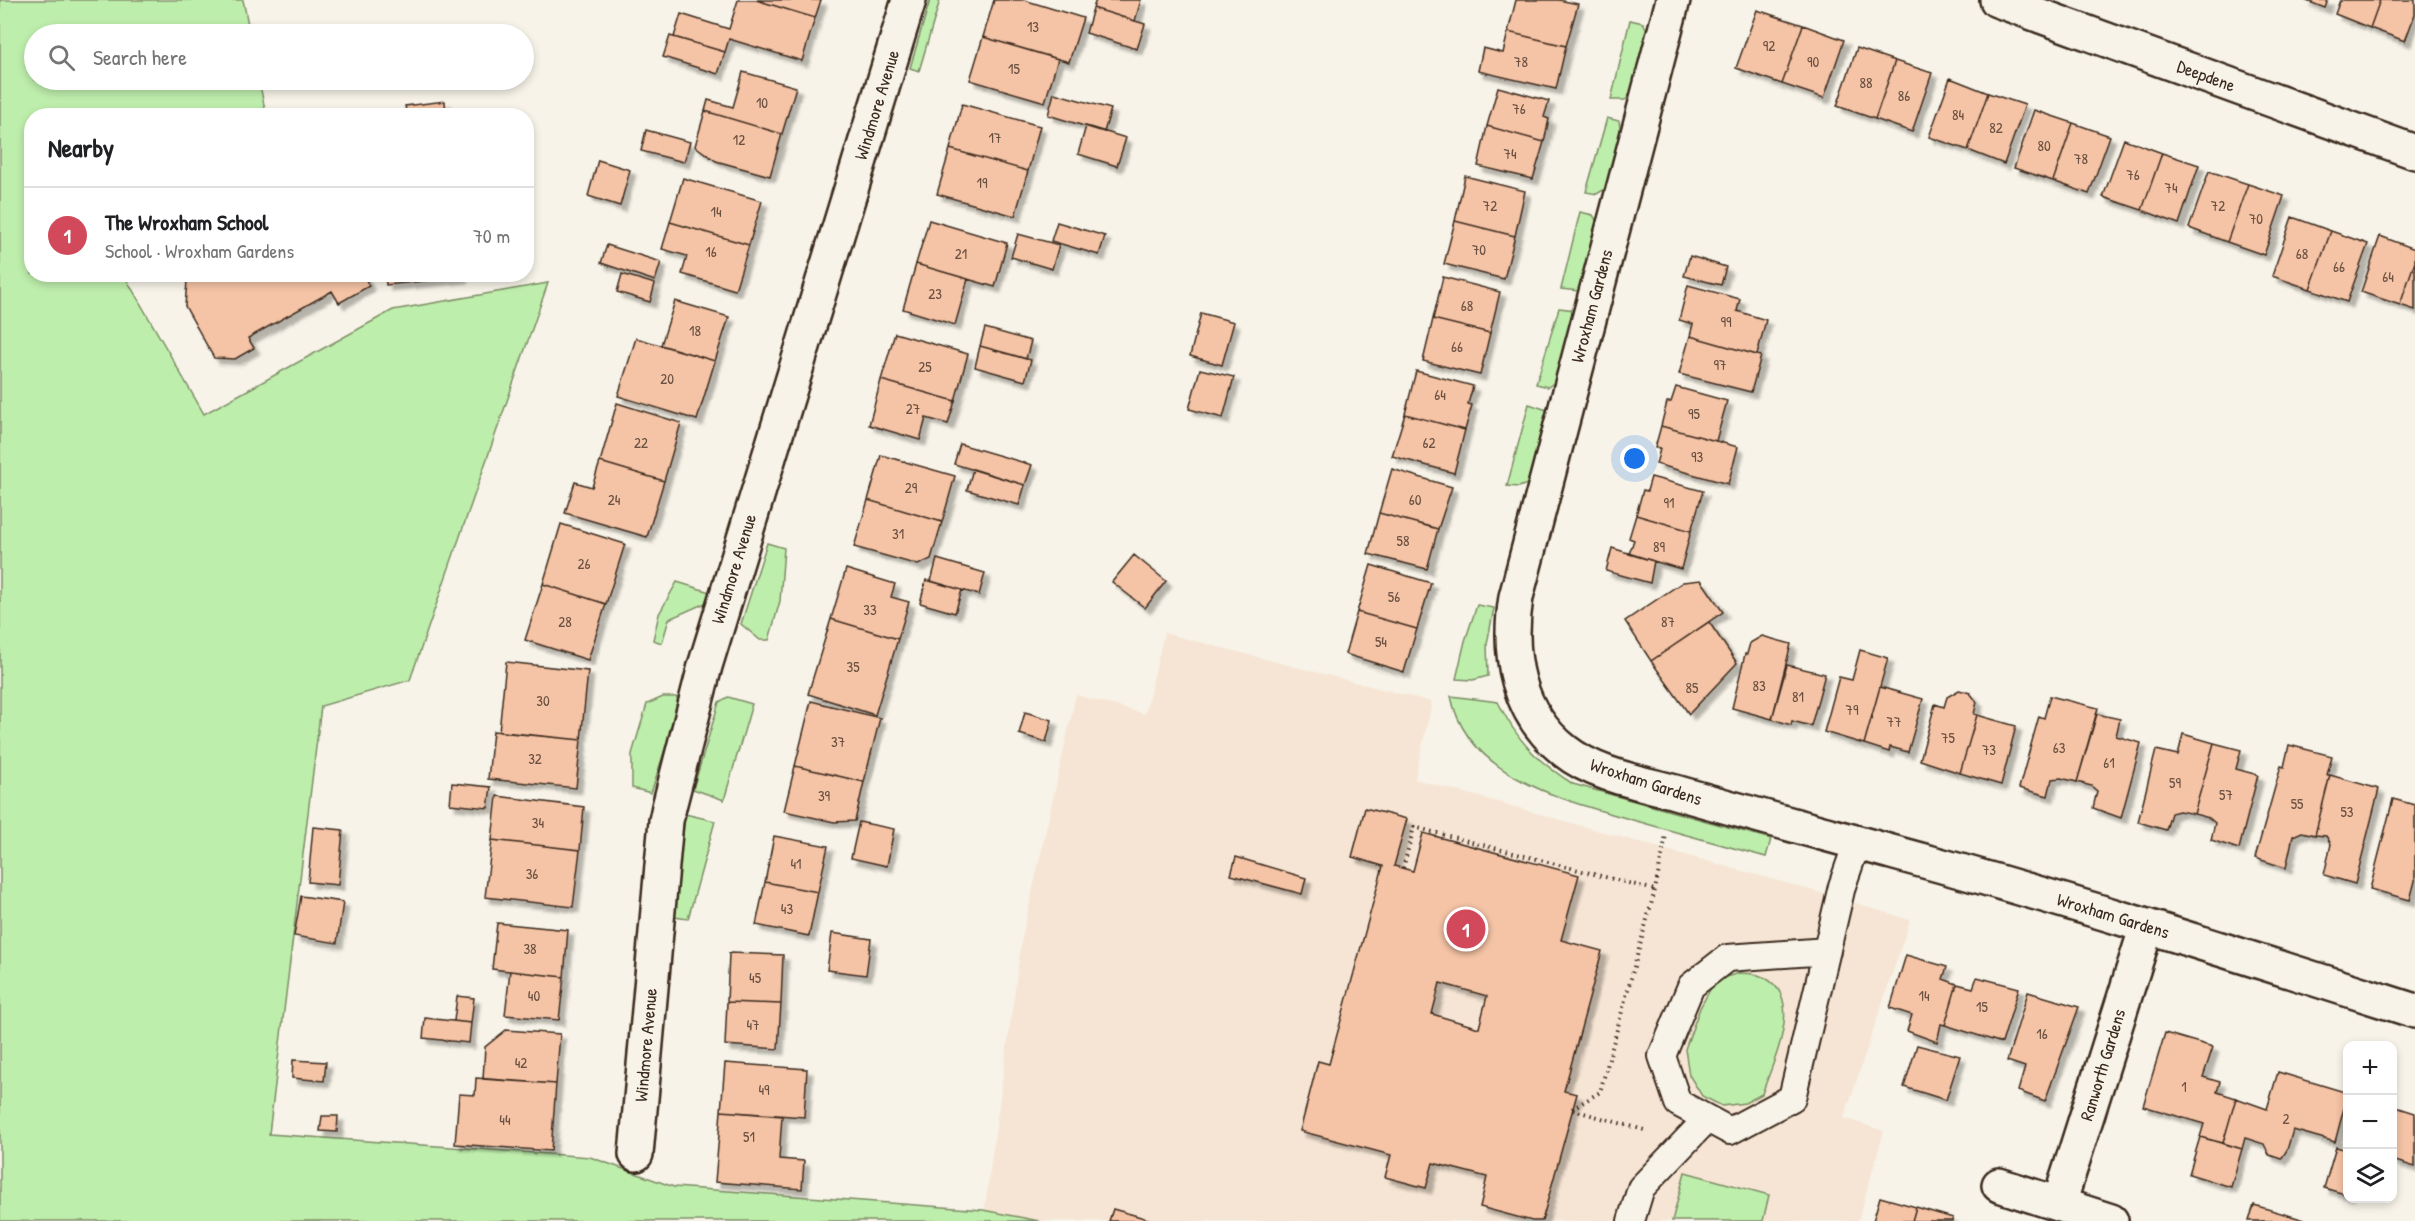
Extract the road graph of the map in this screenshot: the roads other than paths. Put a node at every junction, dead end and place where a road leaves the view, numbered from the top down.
1 (909, 0) edge
2 (1673, 0) edge
3 (1997, 0) edge
4 (2415, 152) edge
5 (1857, 843) junction
6 (2147, 926) junction
7 (1827, 951) junction
8 (2415, 1011) edge
9 (1707, 1119) junction
10 (636, 1154) dead end
11 (1999, 1185) dead end
12 (2059, 1204) junction
13 (1631, 1221) edge
14 (2111, 1221) edge

1 - 10 street, Windmore Avenue
2 - 5 street, Wroxham Gardens
3 - 4 street, Deepdene
5 - 6 street, Wroxham Gardens
5 - 7 lane
6 - 8 street, Wroxham Gardens
6 - 12 street, Ranworth Gardens
7 - 9 lane
7 - 9 lane
9 - 13 lane
11 - 12 street
12 - 14 street

